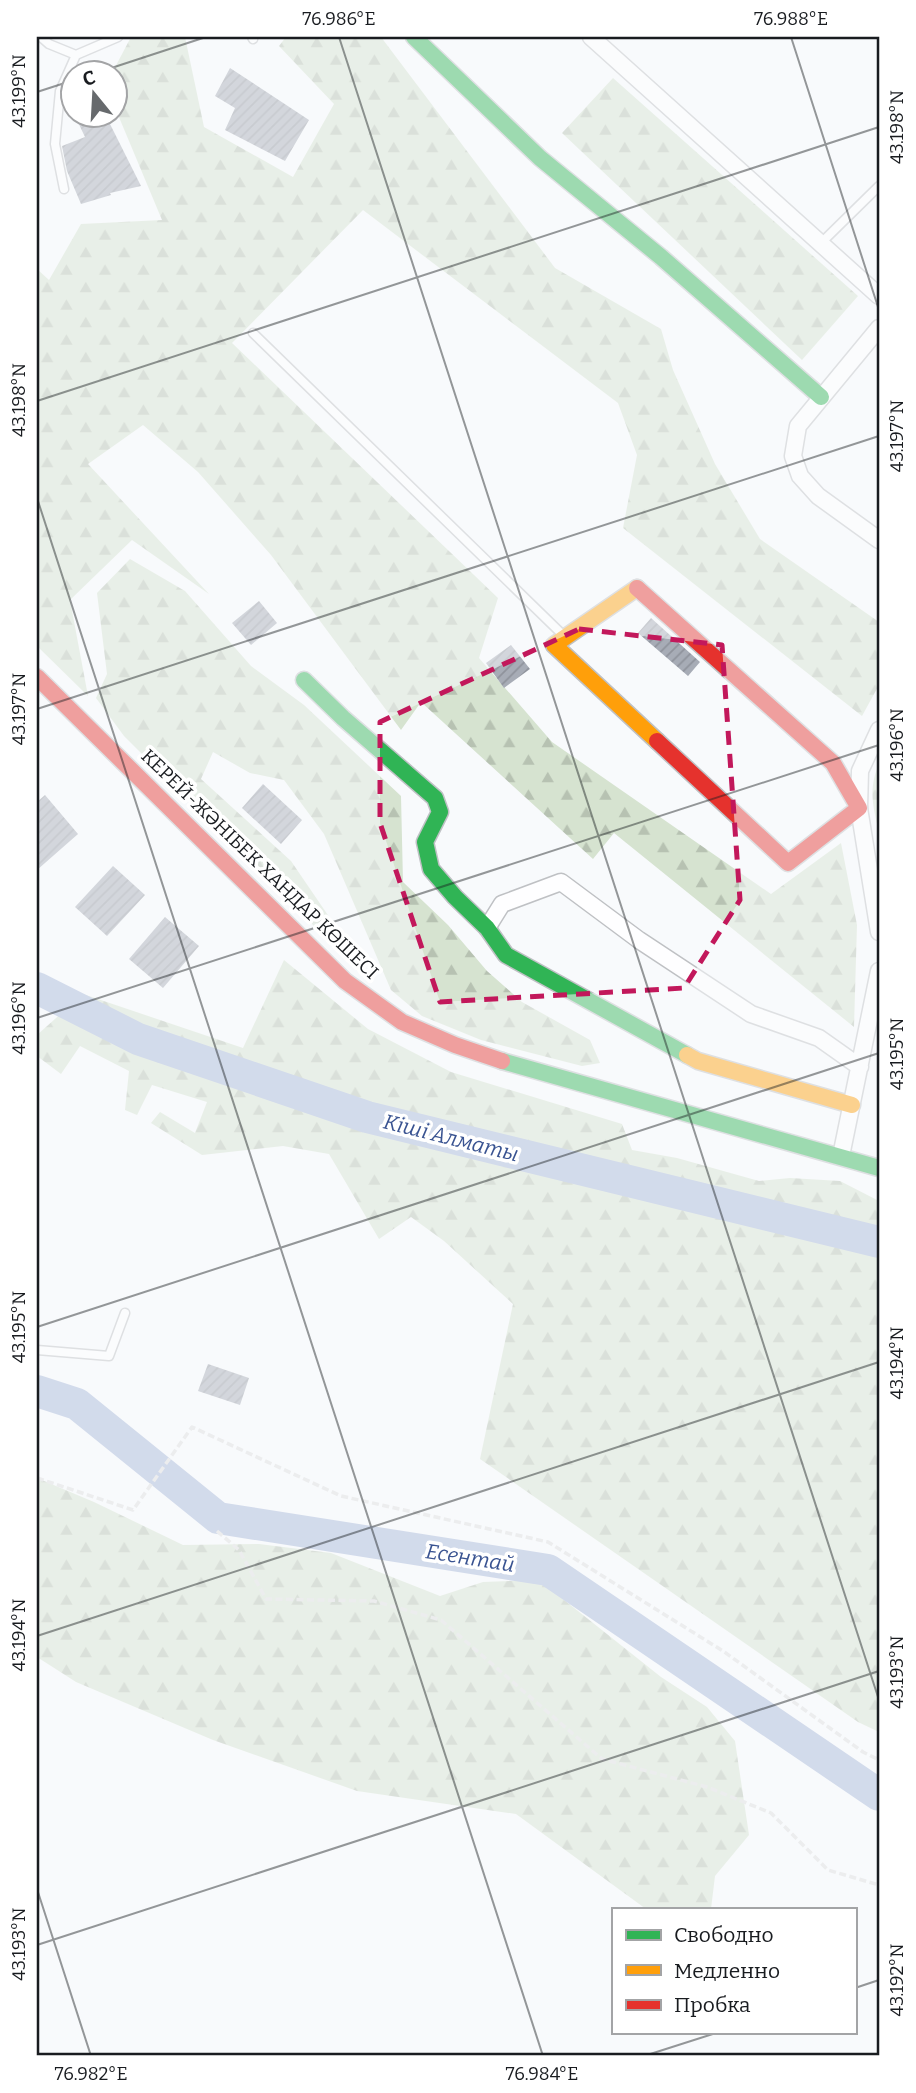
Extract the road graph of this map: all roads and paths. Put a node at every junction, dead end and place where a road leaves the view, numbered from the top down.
1 (41, 37) edge
2 (118, 37) edge
3 (414, 37) edge
4 (592, 37) edge
5 (76, 55) junction
6 (879, 186) edge
7 (64, 189) dead end
8 (820, 244) junction
9 (879, 296) edge
10 (879, 328) edge
11 (253, 333) dead end
12 (821, 397) junction
13 (879, 540) edge
14 (565, 637) junction
15 (37, 677) edge
16 (304, 680) dead end
17 (879, 730) edge
18 (859, 808) junction
19 (487, 928) junction
20 (879, 932) edge
21 (879, 971) edge
22 (860, 1068) junction
23 (852, 1105) junction
24 (841, 1156) junction
25 (879, 1168) edge
26 (125, 1313) dead end
27 (37, 1350) edge
28 (37, 1478) edge
29 (217, 1531) dead end
30 (879, 1760) edge
31 (879, 1885) edge

1 - 5 lane
2 - 5 lane
3 - 12 street
4 - 8 street
5 - 7 lane
6 - 8 lane
8 - 9 street
10 - 12 street
11 - 14 lane
12 - 13 street
14 - 18 street
14 - 18 street
15 - 24 street, КЕРЕЙ-ЖӘНІБЕК ХАНДАР КӨШЕСІ
16 - 19 street
17 - 18 street
18 - 20 street
19 - 22 street
19 - 23 street
21 - 22 street
22 - 23 street
23 - 24 street
24 - 25 street, КЕРЕЙ-ЖӘНІБЕК ХАНДАР КӨШЕСІ
26 - 27 lane
28 - 30 path
29 - 31 path

